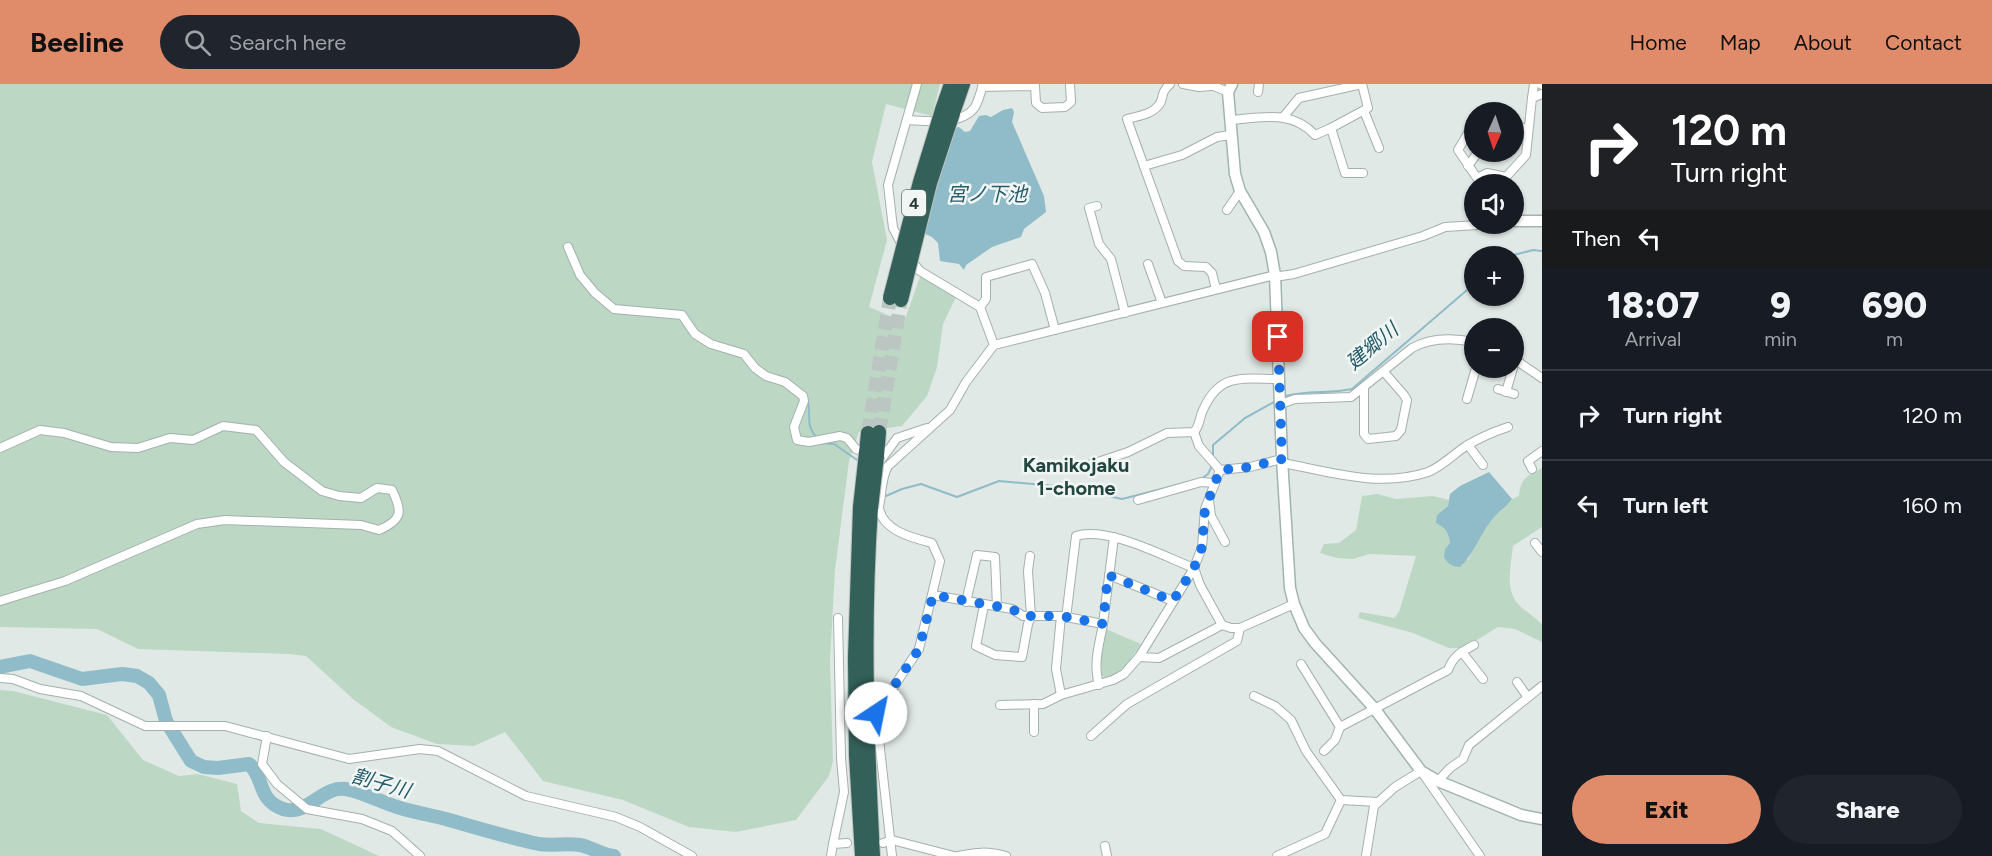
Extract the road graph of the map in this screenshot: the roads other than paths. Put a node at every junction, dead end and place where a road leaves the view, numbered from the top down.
1 (917, 84) edge
2 (951, 84) edge
3 (963, 84) edge
4 (1070, 84) edge
5 (1170, 84) edge
6 (1183, 84) edge
7 (1534, 84) edge
8 (983, 85) edge
9 (1210, 85) edge
10 (1230, 88) edge
11 (1542, 94) edge
12 (1532, 98) junction
13 (947, 111) junction
14 (1364, 111) junction
15 (1284, 116) junction
16 (907, 120) junction
17 (1230, 120) junction
18 (1331, 128) junction
19 (1524, 128) edge
20 (1528, 130) junction
21 (1231, 135) junction
22 (1464, 140) edge
23 (1379, 149) dead end
24 (1464, 160) edge
25 (1466, 162) edge
26 (1471, 162) edge
27 (1144, 166) junction
28 (1468, 166) junction
29 (1363, 173) dead end
30 (1474, 174) edge
31 (1511, 174) edge
32 (1240, 190) junction
33 (1098, 206) dead end
34 (1227, 210) dead end
35 (1524, 220) edge
36 (1542, 221) edge
37 (1464, 225) edge
38 (568, 247) dead end
39 (1148, 264) dead end
40 (1275, 275) junction
41 (1216, 289) junction
42 (896, 299) tunnel mouth
43 (1162, 303) junction
44 (980, 307) junction
45 (1125, 313) junction
46 (1055, 330) junction
47 (1464, 340) edge
48 (994, 345) junction
49 (1524, 368) edge
50 (1384, 372) junction
51 (1473, 378) edge
52 (1510, 378) edge
53 (1542, 378) edge
54 (1279, 379) junction
55 (1364, 388) junction
56 (1506, 392) dead end
57 (1467, 399) dead end
58 (1280, 400) junction
59 (930, 427) junction
60 (1508, 427) dead end
61 (1194, 432) junction
62 (874, 433) tunnel mouth
63 (1468, 445) junction
64 (0, 448) edge
65 (1542, 451) edge
66 (874, 456) junction
67 (1282, 461) junction
68 (1483, 465) dead end
69 (888, 466) junction
70 (1080, 468) dead end
71 (1219, 469) junction
72 (1532, 469) dead end
73 (1215, 483) junction
74 (1209, 499) junction
75 (1138, 500) dead end
76 (871, 504) junction
77 (1114, 537) junction
78 (1225, 542) dead end
79 (1535, 543) dead end
80 (1542, 552) edge
81 (1030, 555) dead end
82 (1194, 568) junction
83 (1108, 575) junction
84 (1182, 586) junction
85 (1202, 588) junction
86 (933, 595) junction
87 (0, 601) edge
88 (1173, 601) junction
89 (966, 602) junction
90 (1294, 604) junction
91 (984, 605) junction
92 (997, 607) junction
93 (1031, 616) junction
94 (1063, 617) junction
95 (838, 618) dead end
96 (1103, 624) junction
97 (1222, 624) junction
98 (1240, 628) junction
99 (1474, 645) dead end
100 (1462, 652) junction
101 (1139, 657) junction
102 (1301, 664) dead end
103 (0, 678) edge
104 (1483, 679) dead end
105 (1516, 682) dead end
106 (1099, 685) junction
107 (1542, 686) edge
108 (1061, 695) junction
109 (1254, 696) dead end
110 (1527, 696) junction
111 (1034, 704) junction
112 (1000, 705) dead end
113 (1374, 708) junction
114 (1340, 727) junction
115 (1034, 732) dead end
116 (267, 736) junction
117 (1091, 736) dead end
118 (1324, 751) dead end
119 (1421, 771) junction
120 (1438, 781) junction
121 (1341, 800) junction
122 (1378, 802) junction
123 (1542, 819) edge
124 (887, 841) junction
125 (847, 843) dead end
126 (833, 844) junction
127 (1105, 846) dead end
128 (420, 856) edge
129 (692, 856) edge
130 (831, 856) edge
131 (862, 856) edge
132 (873, 856) edge
133 (892, 856) edge
134 (956, 856) edge
135 (1006, 856) edge
136 (1107, 856) edge
137 (1276, 856) edge
138 (1366, 856) edge
139 (1480, 856) edge

1 - 16 street
2 - 13 highway, 4
3 - 13 highway, 4
4 - 8 street
5 - 27 street
6 - 9 street
7 - 12 street
8 - 16 street
9 - 10 street
10 - 17 street
11 - 12 street
12 - 20 street
13 - 42 highway, 4, bridge
14 - 15 street
14 - 18 street
14 - 23 street
15 - 17 street
15 - 18 street
16 - 44 street
17 - 21 street
18 - 29 street
19 - 20 street
20 - 31 street
21 - 27 street
21 - 32 street
22 - 24 street
25 - 28 street
26 - 28 street
27 - 41 street
28 - 30 street
32 - 34 street
32 - 40 street
33 - 45 street
35 - 36 street
37 - 40 street
38 - 66 street
39 - 43 street
40 - 41 street
40 - 54 street
41 - 43 street
43 - 45 street
44 - 46 street
44 - 48 street
45 - 46 street
46 - 48 street
47 - 50 street
48 - 59 street
49 - 53 street
50 - 55 street
50 - 55 street
51 - 57 street
52 - 56 street
54 - 58 street
54 - 61 street
55 - 58 street
58 - 67 street
59 - 66 street
59 - 69 street
60 - 63 street
61 - 70 street
61 - 71 street
62 - 66 highway
63 - 67 street
63 - 68 street
64 - 87 street
65 - 72 street
66 - 69 street
66 - 76 highway, bridge
67 - 71 street
67 - 90 street
69 - 76 street
71 - 73 street
73 - 74 street
73 - 75 street
74 - 78 street
74 - 82 street
76 - 86 street
76 - 131 highway
76 - 132 highway
77 - 82 street
77 - 83 street
77 - 94 street
79 - 80 street
81 - 93 street
82 - 84 street
82 - 85 street
83 - 88 street
83 - 96 street
84 - 85 street
84 - 88 street
85 - 97 street
86 - 89 street
86 - 124 street
88 - 101 street
89 - 91 street
89 - 92 street
90 - 98 street
90 - 113 street
91 - 92 street
91 - 93 street
92 - 93 street
93 - 94 street
94 - 96 street
94 - 108 street
95 - 126 street
96 - 106 street
97 - 98 street
97 - 101 street
98 - 117 street
99 - 100 street
100 - 104 street
100 - 113 street
101 - 106 street
102 - 114 street
103 - 116 street
105 - 110 street
106 - 108 street
107 - 110 street
108 - 111 street
109 - 121 street
110 - 120 street
111 - 112 street
111 - 115 street
113 - 114 street
113 - 119 street
114 - 118 street
116 - 128 street
116 - 129 street
119 - 120 street
119 - 122 street
119 - 139 street
120 - 123 street
121 - 122 street
121 - 137 street
122 - 138 street
124 - 133 street
124 - 134 street
125 - 126 street
126 - 130 street
127 - 136 street
134 - 135 street

